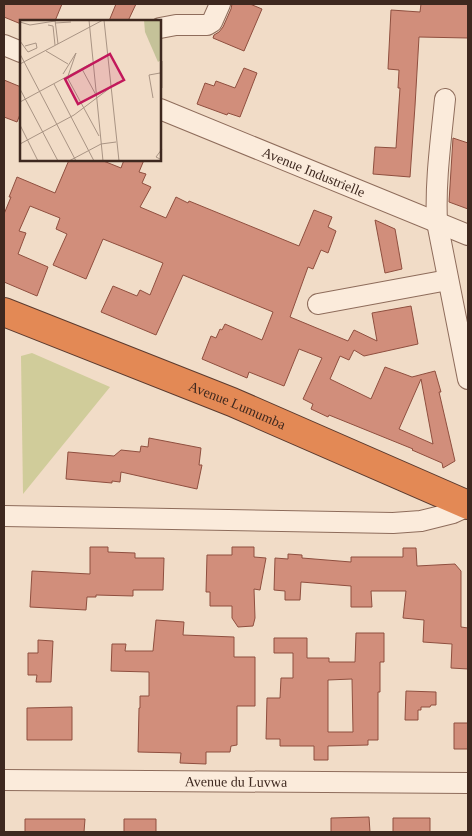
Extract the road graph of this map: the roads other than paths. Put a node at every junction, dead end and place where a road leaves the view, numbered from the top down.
1 (220, 4) edge
2 (161, 28) edge
3 (4, 45) edge
4 (20, 52) edge
5 (445, 99) dead end
6 (161, 109) edge
7 (437, 222) junction
8 (468, 235) edge
9 (448, 280) junction
10 (318, 304) dead end
11 (4, 312) edge
12 (468, 379) edge
13 (468, 505) edge
14 (4, 516) edge
15 (4, 780) edge
16 (468, 783) edge

1 - 2 street
3 - 4 street
5 - 7 street
6 - 7 street, Avenue Industrielle
7 - 8 street, Avenue Industrielle
7 - 9 street
9 - 10 street
9 - 12 street
11 - 13 highway, Avenue Lumumba
13 - 14 street
15 - 16 street, Avenue du Luvwa

